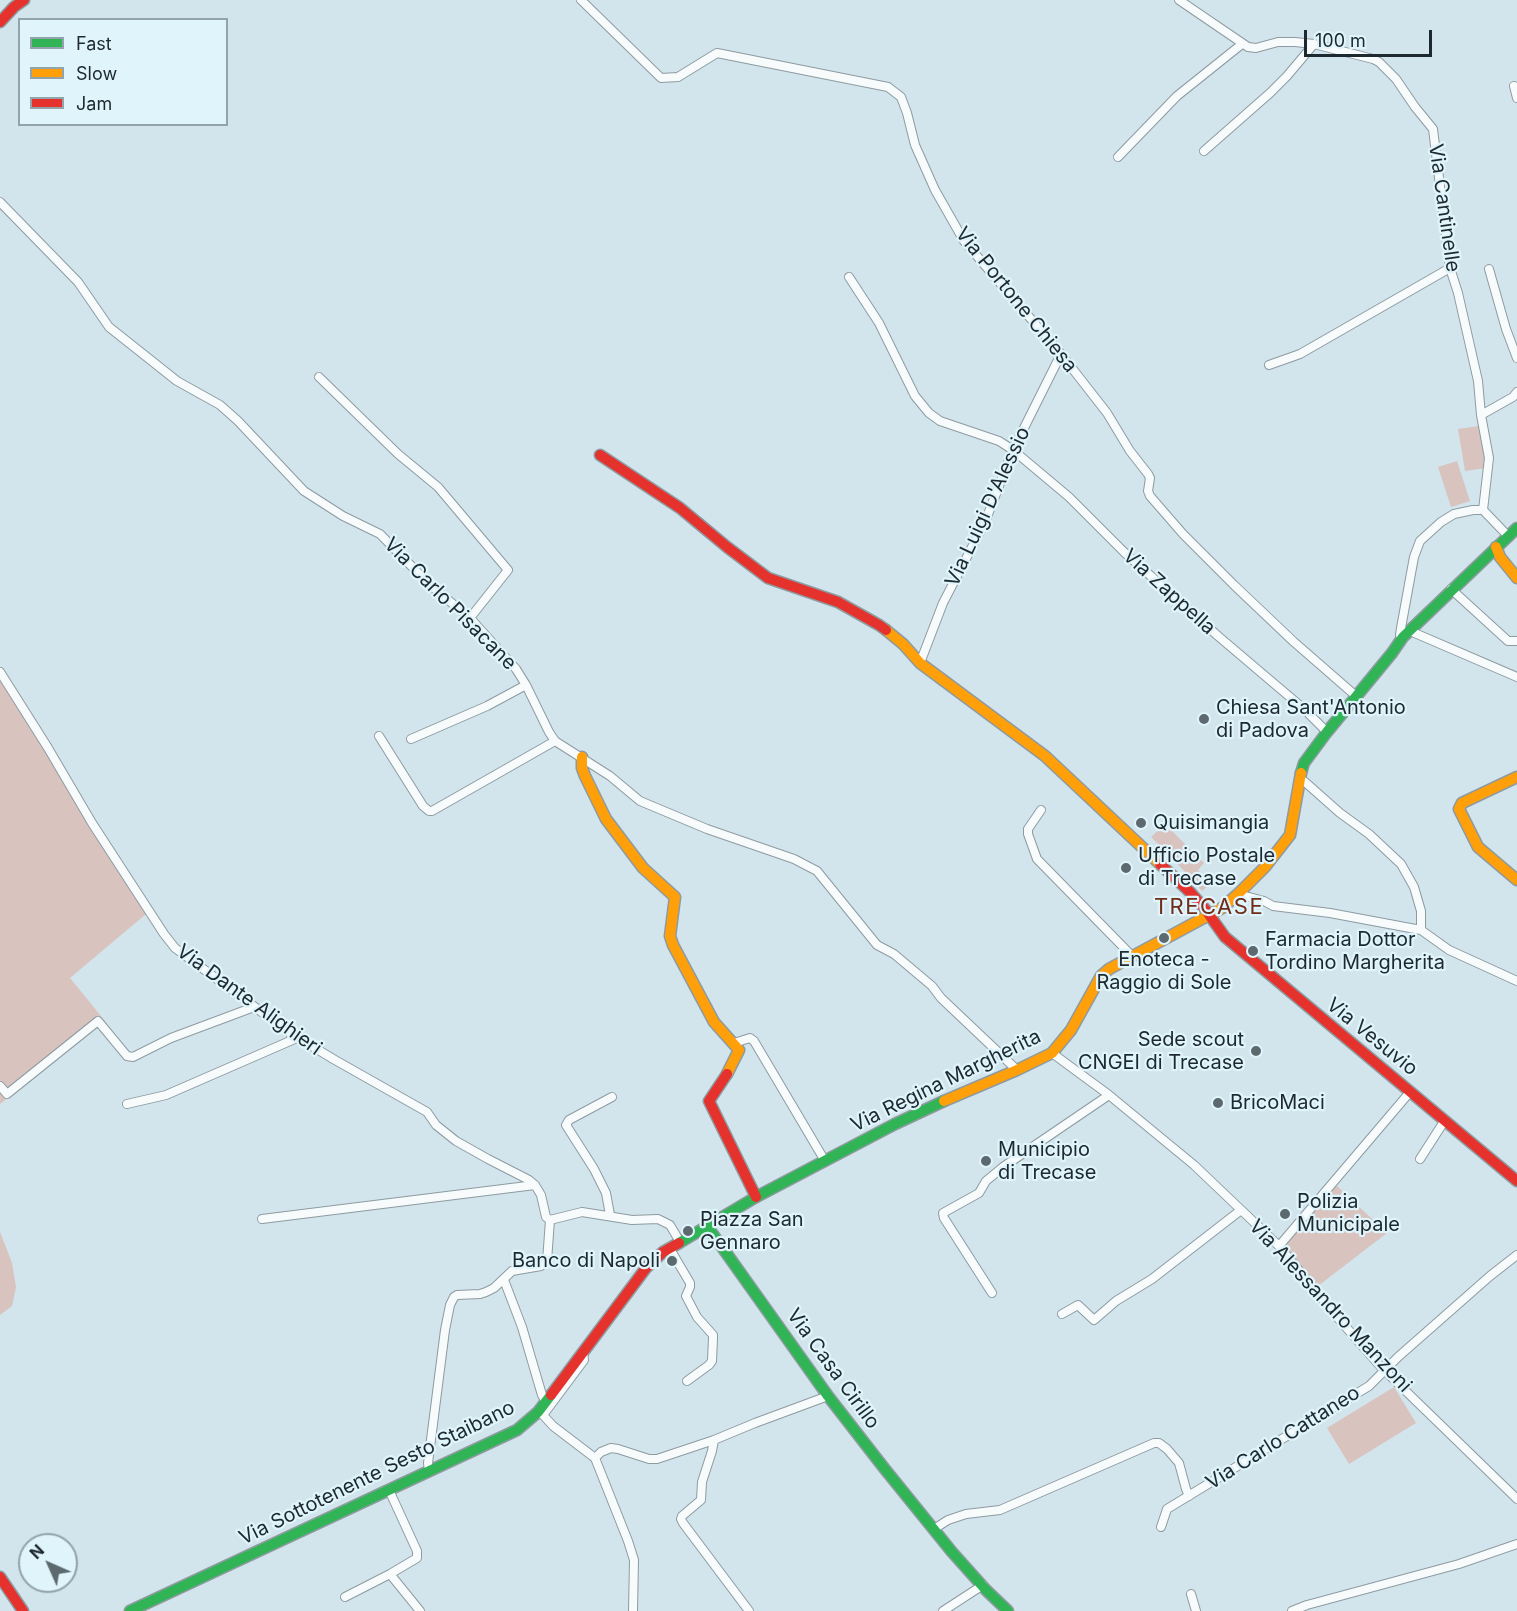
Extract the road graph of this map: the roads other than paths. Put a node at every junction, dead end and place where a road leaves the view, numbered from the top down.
1 (24, 0) edge
2 (581, 0) edge
3 (1179, 0) edge
4 (0, 22) edge
5 (1242, 44) junction
6 (1314, 44) junction
7 (1514, 86) dead end
8 (1517, 98) edge
9 (1204, 151) dead end
10 (1118, 157) dead end
11 (0, 202) edge
12 (1450, 268) junction
13 (1489, 269) dead end
14 (849, 277) dead end
15 (1061, 354) junction
16 (1517, 358) edge
17 (1269, 365) dead end
18 (319, 377) dead end
19 (1517, 392) edge
20 (1481, 415) junction
21 (1013, 450) junction
22 (600, 455) dead end
23 (1483, 510) junction
24 (1517, 528) edge
25 (1508, 536) junction
26 (1496, 547) junction
27 (1517, 578) edge
28 (1451, 589) junction
29 (470, 618) junction
30 (1406, 634) junction
31 (1517, 641) edge
32 (920, 663) junction
33 (0, 672) edge
34 (1517, 677) edge
35 (526, 685) junction
36 (1356, 696) junction
37 (1327, 732) junction
38 (379, 736) dead end
39 (411, 739) dead end
40 (555, 741) junction
41 (582, 757) junction
42 (1517, 777) edge
43 (1300, 779) junction
44 (1041, 810) dead end
45 (1517, 880) edge
46 (1238, 894) junction
47 (1210, 915) junction
48 (1420, 930) junction
49 (1133, 957) junction
50 (1517, 981) edge
51 (254, 1007) junction
52 (297, 1038) junction
53 (734, 1043) junction
54 (1052, 1053) junction
55 (1017, 1070) junction
56 (0, 1086) edge
57 (1410, 1092) junction
58 (1109, 1095) junction
59 (612, 1097) dead end
60 (127, 1104) dead end
61 (1445, 1120) junction
62 (1420, 1159) dead end
63 (825, 1161) junction
64 (1517, 1181) edge
65 (535, 1185) junction
66 (756, 1197) junction
67 (1241, 1210) junction
68 (610, 1215) junction
69 (262, 1219) dead end
70 (550, 1220) junction
71 (707, 1226) junction
72 (680, 1242) junction
73 (1279, 1246) junction
74 (670, 1249) junction
75 (1517, 1254) edge
76 (504, 1280) junction
77 (992, 1293) dead end
78 (1062, 1314) dead end
79 (583, 1352) junction
80 (1385, 1371) junction
81 (687, 1381) dead end
82 (828, 1396) junction
83 (546, 1402) junction
84 (714, 1440) junction
85 (595, 1458) junction
86 (429, 1472) junction
87 (389, 1490) junction
88 (1189, 1496) junction
89 (1517, 1499) edge
90 (1161, 1527) dead end
91 (934, 1529) junction
92 (1517, 1544) edge
93 (390, 1574) junction
94 (0, 1577) edge
95 (983, 1585) junction
96 (1191, 1594) dead end
97 (345, 1597) dead end
98 (1308, 1608) edge
99 (23, 1611) edge
100 (130, 1611) edge
101 (420, 1611) edge
102 (633, 1611) edge
103 (749, 1611) edge
104 (943, 1611) edge
105 (1008, 1611) edge
106 (1196, 1611) edge
107 (1292, 1611) edge

1 - 4 street
2 - 15 street, Via Portone Chiesa
3 - 5 street
5 - 6 street, Via Cantinelle
5 - 10 street
6 - 9 street
6 - 12 street, Via Cantinelle
7 - 8 street
11 - 29 street, Via Carlo Pisacane
12 - 17 street
12 - 20 street, Via Cantinelle
13 - 16 street
14 - 21 street, Via Zappella
15 - 21 street, Via Luigi D'Alessio
15 - 36 street, Via Portone Chiesa
18 - 29 street
19 - 20 street
20 - 23 street, Via Cantinelle
21 - 32 street, Via Luigi D'Alessio
21 - 37 street, Via Zappella
22 - 32 street, Via Vesuvio
23 - 25 street
23 - 30 street
24 - 25 street, Via Regina Margherita
25 - 26 street, Via Regina Margherita
26 - 27 street
26 - 28 street, Via Regina Margherita
28 - 30 street, Via Regina Margherita
28 - 31 street
29 - 35 street, Via Carlo Pisacane
30 - 34 street
30 - 36 street, Via Regina Margherita
32 - 47 street, Via Vesuvio
33 - 51 street, Via Dante Alighieri
35 - 39 street
35 - 40 street, Via Carlo Pisacane
36 - 37 street, Via Regina Margherita
37 - 43 street, Via Regina Margherita
38 - 40 street
40 - 41 street
41 - 53 street
41 - 55 street
42 - 45 street
43 - 46 street, Via Regina Margherita
43 - 48 street
44 - 49 street
46 - 47 street, Via Regina Margherita
46 - 48 street
47 - 49 street, Via Regina Margherita
47 - 57 street, Via Vesuvio
48 - 50 street
49 - 54 street, Via Regina Margherita
51 - 52 street, Via Dante Alighieri
51 - 56 street
52 - 60 street
52 - 65 street, Via Dante Alighieri
53 - 63 street
53 - 66 street
54 - 55 street, Via Regina Margherita
54 - 58 street, Via Alessandro Manzoni
55 - 63 street, Via Regina Margherita
57 - 61 street, Via Vesuvio
57 - 73 street
58 - 67 street, Via Alessandro Manzoni
58 - 77 street
59 - 68 street
61 - 62 street
61 - 64 street, Via Vesuvio
63 - 66 street, Via Regina Margherita
65 - 69 street
65 - 70 street
66 - 71 street, Via Regina Margherita
67 - 73 street, Via Alessandro Manzoni
67 - 78 street
68 - 70 street
68 - 72 street
70 - 76 street
71 - 72 street, Via Sottotenente Sesto Staibano
71 - 82 street, Via Casa Cirillo
72 - 74 street, Via Sottotenente Sesto Staibano
73 - 80 street, Via Alessandro Manzoni
74 - 79 street, Via Sottotenente Sesto Staibano
74 - 81 street
75 - 80 street, Via Carlo Cattaneo
76 - 83 street
76 - 86 street
79 - 83 street, Via Sottotenente Sesto Staibano
79 - 85 street
80 - 88 street, Via Carlo Cattaneo
80 - 89 street, Via Alessandro Manzoni
82 - 84 street
82 - 91 street, Via Casa Cirillo
83 - 86 street, Via Sottotenente Sesto Staibano
84 - 85 street
84 - 103 street
85 - 102 street
86 - 87 street, Via Sottotenente Sesto Staibano
87 - 93 street
87 - 100 street, Via Sottotenente Sesto Staibano
88 - 90 street, Via Carlo Cattaneo
88 - 91 street
91 - 95 street, Via Casa Cirillo
92 - 98 street
93 - 97 street
93 - 101 street
94 - 99 street
95 - 104 street
95 - 105 street, Via Casa Cirillo
96 - 106 street
98 - 107 street

